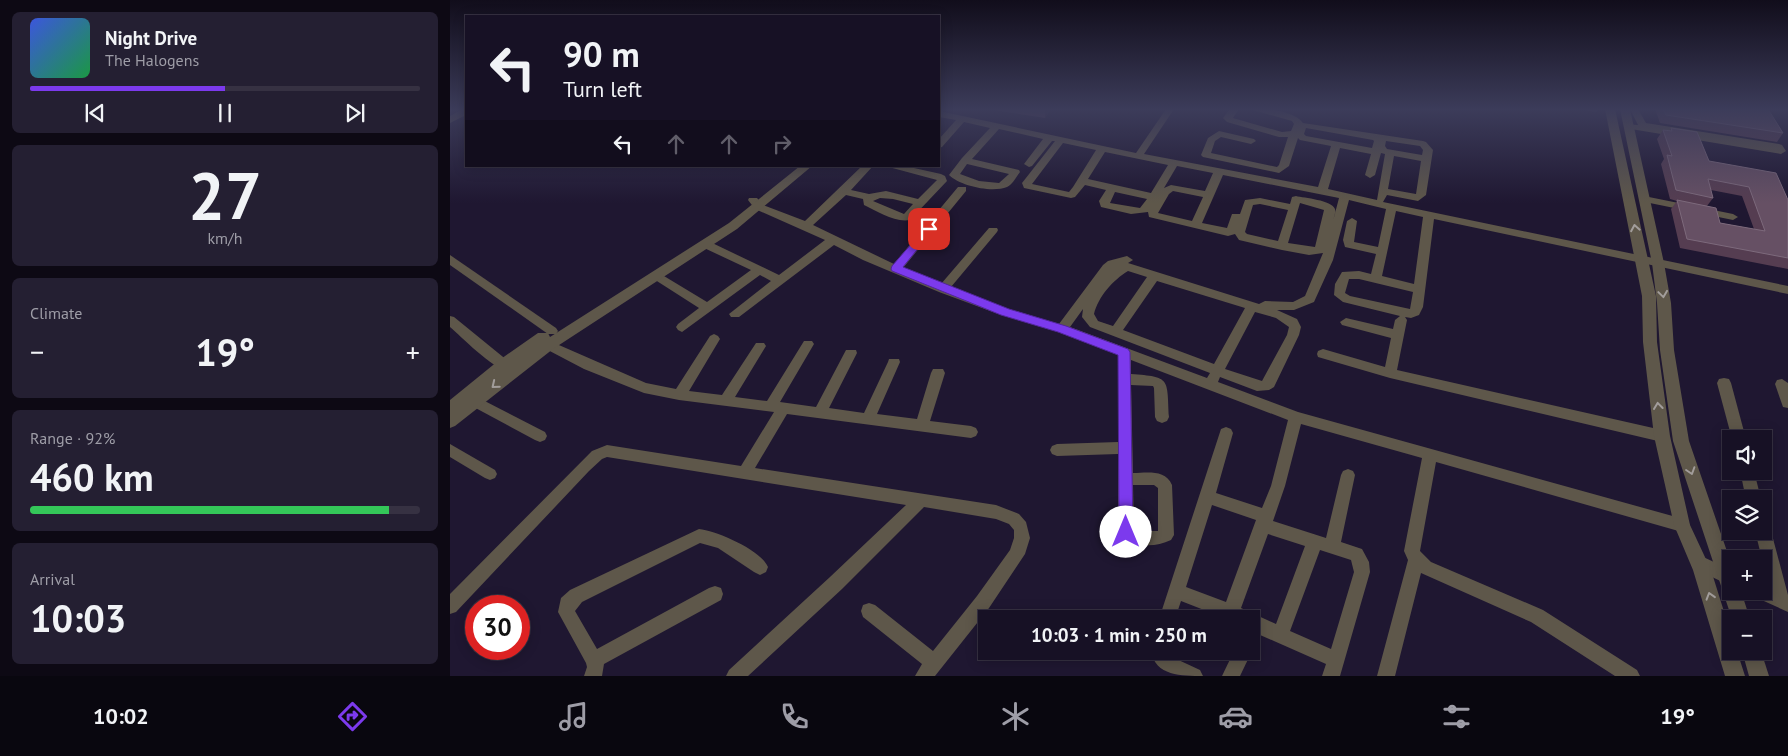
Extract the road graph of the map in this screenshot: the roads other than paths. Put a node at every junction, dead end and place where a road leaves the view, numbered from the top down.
1 (1061, 140) edge
2 (983, 141) edge
3 (1047, 141) edge
4 (1063, 141) edge
5 (1149, 141) edge
6 (1251, 141) edge
7 (1292, 141) edge
8 (1317, 141) edge
9 (1379, 141) edge
10 (1381, 141) edge
11 (1405, 141) edge
12 (1616, 141) edge
13 (1631, 141) edge
14 (1718, 141) edge
15 (1735, 141) edge
16 (1336, 144) junction
17 (969, 148) dead end
18 (1102, 149) junction
19 (1247, 152) junction
20 (1376, 152) junction
21 (1390, 152) junction
22 (1138, 156) junction
23 (1426, 159) junction
24 (965, 160) junction
25 (1174, 163) junction
26 (793, 167) edge
27 (806, 167) edge
28 (867, 167) edge
29 (894, 167) edge
30 (918, 168) edge
31 (1015, 172) junction
32 (1220, 172) junction
33 (1370, 175) dead end
34 (1239, 176) junction
35 (1082, 181) junction
36 (1300, 187) junction
37 (1112, 188) junction
38 (962, 189) dead end
39 (844, 191) junction
40 (1322, 191) junction
41 (1382, 191) junction
42 (1209, 195) junction
43 (1244, 195) dead end
44 (1154, 196) junction
45 (1345, 197) junction
46 (870, 198) junction
47 (1644, 199) junction
48 (921, 203) junction
49 (756, 204) junction
50 (1295, 204) junction
51 (1379, 205) junction
52 (1392, 208) junction
53 (1429, 215) junction
54 (1733, 217) dead end
55 (1352, 221) dead end
56 (1195, 225) junction
57 (806, 226) junction
58 (993, 230) dead end
59 (833, 240) junction
60 (706, 244) junction
61 (1282, 246) junction
62 (1382, 252) junction
63 (450, 259) edge
64 (1640, 260) junction
65 (1658, 263) junction
66 (896, 269) junction
67 (763, 272) junction
68 (1155, 275) junction
69 (654, 276) junction
70 (1376, 279) junction
71 (780, 280) junction
72 (943, 289) junction
73 (1419, 289) junction
74 (1788, 290) edge
75 (1252, 306) junction
76 (714, 308) junction
77 (735, 314) dead end
78 (450, 320) edge
79 (1401, 320) dead end
80 (1346, 322) dead end
81 (682, 327) dead end
82 (1062, 329) junction
83 (552, 331) junction
84 (1115, 333) junction
85 (1398, 335) junction
86 (714, 339) dead end
87 (808, 344) dead end
88 (548, 345) junction
89 (760, 346) dead end
90 (1124, 352) junction
91 (851, 353) dead end
92 (1323, 354) dead end
93 (894, 362) dead end
94 (509, 368) junction
95 (1217, 371) junction
96 (938, 373) dead end
97 (1390, 373) junction
98 (1124, 379) junction
99 (1724, 383) dead end
100 (1210, 384) junction
101 (1782, 384) dead end
102 (679, 395) junction
103 (475, 401) junction
104 (725, 401) junction
105 (1788, 403) edge
106 (450, 408) edge
107 (777, 408) junction
108 (820, 413) junction
109 (1162, 417) dead end
110 (1296, 418) junction
111 (868, 420) junction
112 (450, 422) edge
113 (922, 426) junction
114 (1737, 430) edge
115 (971, 432) dead end
116 (1226, 433) dead end
117 (540, 436) dead end
118 (1662, 436) junction
119 (1125, 448) junction
120 (450, 450) edge
121 (1057, 450) dead end
122 (1430, 454) junction
123 (745, 472) junction
124 (490, 474) dead end
125 (1348, 475) dead end
126 (1125, 479) junction
127 (1207, 497) junction
128 (921, 500) junction
129 (1265, 521) junction
130 (1682, 525) junction
131 (1766, 540) edge
132 (1315, 542) junction
133 (1332, 547) junction
134 (1722, 557) edge
135 (1416, 560) junction
136 (1699, 563) junction
137 (760, 567) dead end
138 (1722, 577) edge
139 (1176, 591) junction
140 (716, 594) dead end
141 (1772, 596) edge
142 (1784, 602) edge
143 (450, 606) edge
144 (1170, 610) edge
145 (1220, 610) edge
146 (1249, 610) edge
147 (869, 611) dead end
148 (1260, 627) edge
149 (1280, 635) junction
150 (1164, 660) edge
151 (1239, 660) edge
152 (1754, 660) edge
153 (593, 668) edge
154 (1333, 668) edge
155 (930, 669) edge
156 (735, 676) edge
157 (1194, 676) edge
158 (1231, 676) edge
159 (1386, 676) edge
160 (1631, 676) edge
161 (1735, 676) edge
162 (1759, 676) edge

1 - 35 street
2 - 24 street
3 - 31 street
4 - 18 street
5 - 22 street
6 - 19 street
7 - 19 street
8 - 16 street
9 - 20 street
10 - 21 street
11 - 23 street
64 -> 12 street
13 - 47 street
14 - 15 street
16 - 20 street
16 - 40 street
17 - 30 street
18 - 22 street
18 - 35 street
19 - 34 street
20 - 33 street
21 - 23 street
21 - 41 street
22 - 25 street
23 - 41 street
24 - 31 street
24 - 31 street
25 - 32 street
25 - 44 street
26 - 49 street
27 - 49 street
28 - 39 street
29 - 48 street
32 - 34 street
32 - 42 street
34 - 36 street
35 - 37 street
36 - 40 street
36 - 50 street
37 - 44 street
37 - 44 street
38 - 66 street
39 - 46 street
39 - 57 street
40 - 45 street
41 - 51 street
42 - 56 street
42 - 56 street
43 - 56 street
45 - 51 street
45 - 82 street
46 - 48 street
46 - 48 street
47 - 54 street
47 - 65 street
49 - 57 street
49 - 60 street
49 - 83 street
50 - 61 street
50 - 61 street
50 - 61 street
51 - 52 street
52 - 53 street
52 - 62 street
53 - 64 street
53 - 73 street
55 - 62 street
57 - 59 street
58 - 72 street
59 - 66 street
59 - 71 street
60 - 67 street
60 - 69 street
62 - 70 street
63 - 83 street
64 - 65 street
118 -> 64 street
65 - 74 street
65 -> 134 street
66 - 72 street
67 - 71 street
67 - 76 street
68 - 75 street
68 - 84 street
68 - 84 street
69 - 76 street
69 - 88 street
70 - 73 street
70 - 73 street
71 - 77 street
72 - 82 street
75 - 95 street
75 - 95 street
76 - 81 street
78 - 94 street
79 - 85 street
80 - 85 street
82 - 90 street
83 - 94 street
84 - 95 street
85 - 97 street
86 - 102 street
87 - 107 street
88 - 94 street
88 - 102 street
89 - 104 street
90 - 98 street
90 - 100 street
91 - 108 street
92 - 97 street
93 - 111 street
94 -> 103 street
94 - 106 street
95 - 100 street
96 - 113 street
97 - 118 street
98 - 109 street
98 - 119 street
99 - 114 street
100 - 110 street
101 - 105 street
102 - 104 street
103 - 112 street
103 - 117 street
104 - 107 street
107 - 108 street
107 - 123 street
108 - 111 street
110 - 122 street
110 - 129 street
111 - 113 street
113 - 115 street
116 - 127 street
118 - 130 street
119 - 121 street
119 - 126 street
120 - 124 street
122 - 130 street
122 - 135 street
123 - 128 street
123 - 143 street
125 - 133 street
126 - 126 street
127 - 129 street
127 - 139 street
128 - 155 street
128 - 156 street
129 - 132 street
129 - 146 street
130 - 136 street
131 - 142 street
132 - 133 street
132 - 149 street
133 - 154 street
135 - 159 street
135 - 160 street
136 - 138 street
161 -> 136 street
137 - 153 street
139 - 144 street
139 - 145 street
140 - 153 street
141 - 142 street
147 - 155 street
148 - 149 street
149 - 154 street
150 - 157 street
151 - 158 street
152 - 162 street

